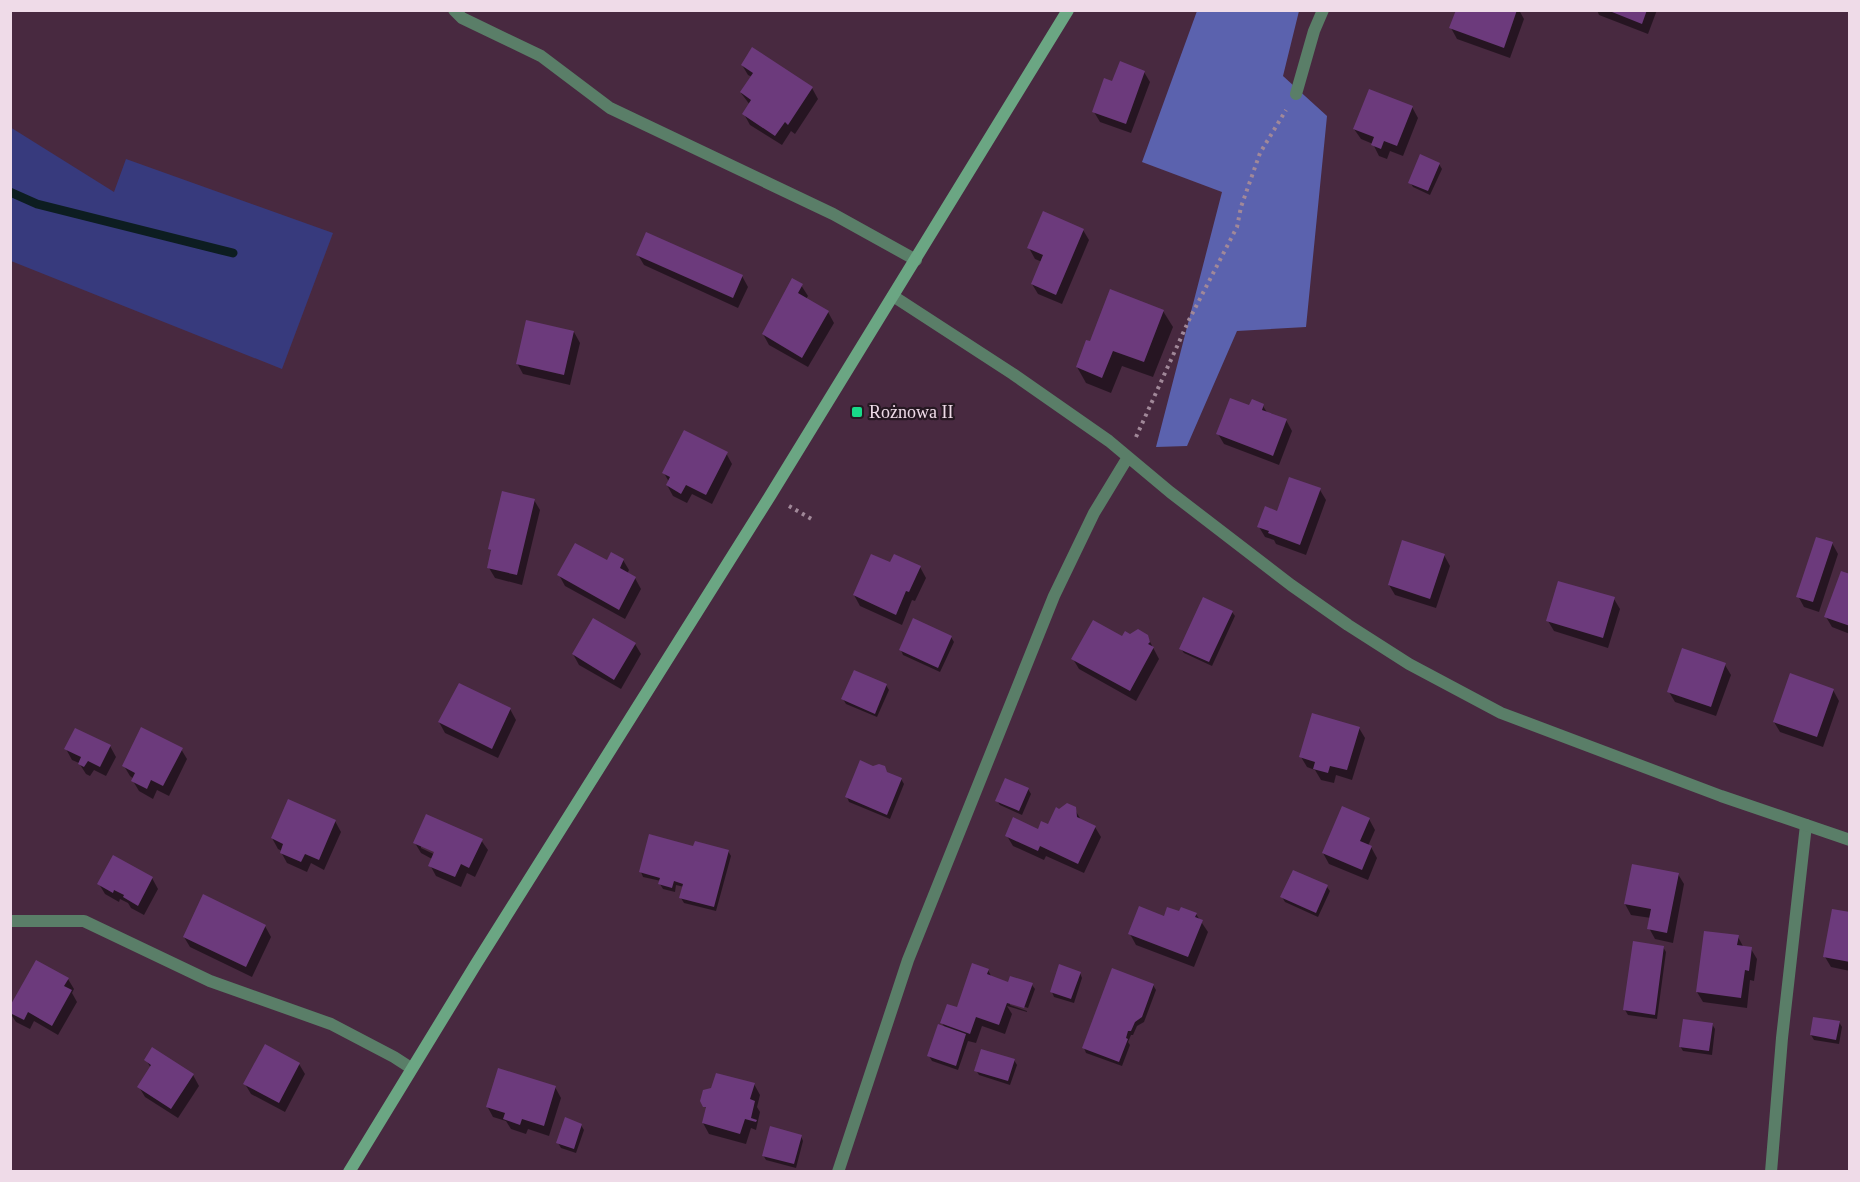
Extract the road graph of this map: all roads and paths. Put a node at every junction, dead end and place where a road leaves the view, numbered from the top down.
1 (454, 10) edge
2 (1068, 10) edge
3 (1323, 10) edge
4 (1296, 94) joint
5 (916, 260) junction
6 (893, 296) junction
7 (1128, 457) junction
8 (788, 506) dead end
9 (815, 521) dead end
10 (1806, 825) junction
11 (1850, 840) edge
12 (10, 921) edge
13 (411, 1068) junction
14 (349, 1172) edge
15 (838, 1172) edge
16 (1771, 1172) edge

1 - 5 street
2 - 5 main road
3 - 4 street
4 - 7 path
5 - 6 main road
6 - 7 street
6 - 13 main road
7 - 10 street
7 - 15 street
8 - 9 path
10 - 11 street
10 - 16 street
12 - 13 street
13 - 14 main road

